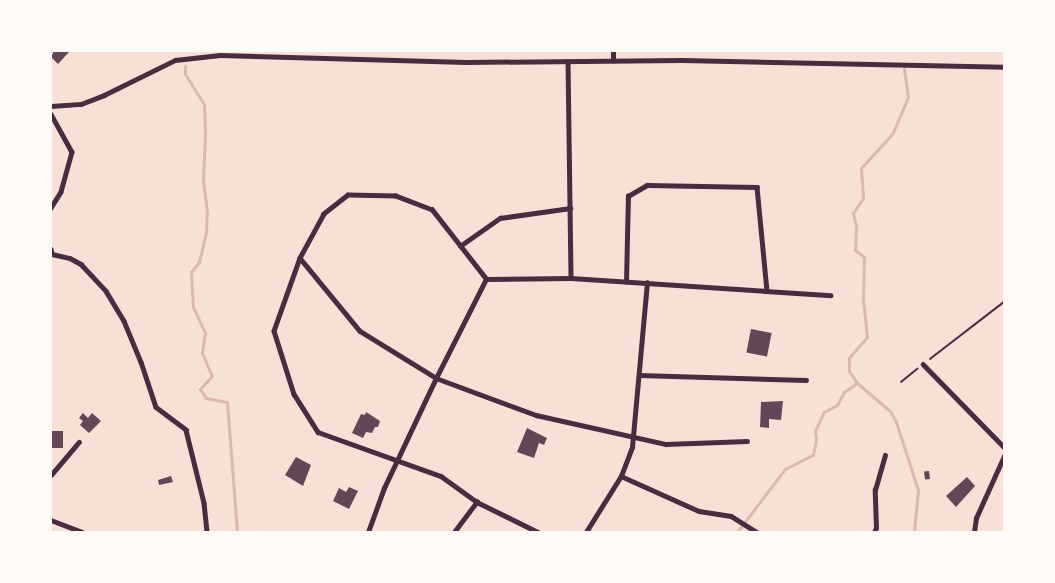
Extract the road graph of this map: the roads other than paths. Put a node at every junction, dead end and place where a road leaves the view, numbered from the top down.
1 (320, 51) edge
2 (613, 51) edge
3 (196, 54) edge
4 (320, 57) junction
5 (568, 61) junction
6 (613, 61) junction
7 (1004, 67) edge
8 (51, 106) edge
9 (51, 114) edge
10 (51, 208) edge
11 (570, 208) junction
12 (460, 246) junction
13 (51, 249) edge
14 (300, 258) junction
15 (571, 278) junction
16 (486, 279) junction
17 (626, 282) junction
18 (647, 283) junction
19 (767, 291) junction
20 (830, 295) dead end
21 (923, 364) road end
22 (639, 375) junction
23 (435, 378) junction
24 (806, 380) dead end
25 (633, 437) junction
26 (747, 441) dead end
27 (79, 442) dead end
28 (1004, 447) edge
29 (885, 455) dead end
30 (1004, 456) edge
31 (398, 459) junction
32 (51, 475) edge
33 (621, 476) junction
34 (477, 502) junction
35 (51, 520) edge
36 (83, 532) edge
37 (207, 532) edge
38 (368, 532) edge
39 (454, 532) edge
40 (536, 532) edge
41 (586, 532) edge
42 (757, 532) edge
43 (873, 532) edge
44 (974, 532) edge

1 - 4 street
2 - 6 street
3 - 4 street
3 - 8 street
4 - 5 street
5 - 6 street
5 - 11 street
6 - 7 street
9 - 10 street
11 - 12 street
11 - 15 street
12 - 14 street
12 - 16 street
13 - 37 street
14 - 23 street
14 - 31 street
15 - 16 street
15 - 17 street
16 - 23 street
17 - 18 street
17 - 19 street
18 - 19 street
18 - 22 street
19 - 20 street
21 - 28 street
22 - 24 street
22 - 25 street
23 - 25 street
23 - 31 street
25 - 26 street
25 - 33 street
27 - 32 street
29 - 43 street
30 - 44 street
31 - 34 street
31 - 38 street
33 - 41 street
33 - 42 street
34 - 39 street
34 - 40 street
35 - 36 street

